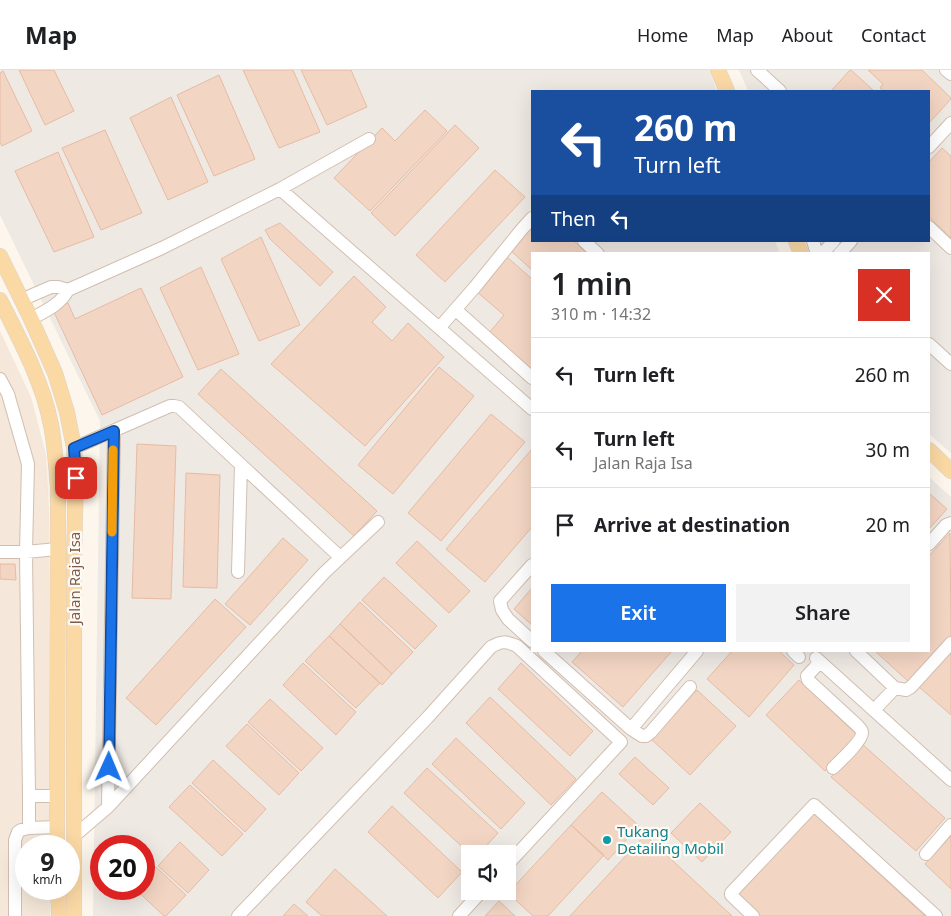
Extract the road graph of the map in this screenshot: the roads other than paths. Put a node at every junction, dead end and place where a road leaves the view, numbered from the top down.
1 (718, 70) edge
2 (728, 70) edge
3 (757, 70) edge
4 (946, 70) edge
5 (951, 74) edge
6 (727, 90) edge
7 (736, 90) edge
8 (779, 90) edge
9 (951, 122) edge
10 (370, 139) dead end
11 (930, 146) edge
12 (280, 189) junction
13 (531, 219) edge
14 (930, 229) edge
15 (585, 242) edge
16 (833, 242) edge
17 (850, 242) edge
18 (951, 248) edge
19 (596, 252) edge
20 (824, 252) edge
21 (841, 252) edge
22 (0, 256) edge
23 (68, 290) junction
24 (21, 300) junction
25 (2, 304) edge
26 (456, 310) junction
27 (31, 319) junction
28 (12, 326) junction
29 (440, 328) junction
30 (930, 345) edge
31 (950, 364) edge
32 (531, 377) edge
33 (0, 379) edge
34 (531, 408) edge
35 (114, 431) junction
36 (74, 448) junction
37 (930, 451) edge
38 (930, 462) edge
39 (241, 465) junction
40 (951, 471) edge
41 (951, 481) edge
42 (378, 522) dead end
43 (950, 522) edge
44 (930, 543) edge
45 (57, 550) junction
46 (0, 552) edge
47 (26, 552) junction
48 (340, 557) junction
49 (531, 566) edge
50 (238, 572) dead end
51 (531, 640) edge
52 (951, 643) edge
53 (545, 652) edge
54 (696, 652) edge
55 (857, 652) edge
56 (690, 687) dead end
57 (895, 688) junction
58 (874, 710) junction
59 (631, 729) junction
60 (833, 768) dead end
61 (951, 780) edge
62 (29, 796) junction
63 (56, 796) junction
64 (108, 807) junction
65 (951, 825) edge
66 (56, 827) junction
67 (29, 828) junction
68 (56, 835) edge
69 (74, 835) edge
70 (76, 835) edge
71 (926, 854) dead end
72 (516, 855) edge
73 (58, 900) edge
74 (74, 900) edge
75 (474, 900) edge
76 (15, 916) edge
77 (59, 916) edge
78 (74, 916) edge
79 (238, 916) edge
80 (459, 916) edge
81 (753, 916) edge
82 (936, 916) edge

1 - 6 main road
2 - 7 main road
3 - 8 street
4 - 5 street
9 - 11 street
10 - 12 street
12 - 23 street
12 - 29 street
13 - 26 street
14 - 18 street
15 - 19 street
16 - 20 street
17 - 21 street
22 - 24 main road, Jalan Raja Isa
23 - 24 street
23 - 27 street
24 - 25 main road
24 - 27 main road, Jalan Raja Isa
25 - 28 main road, Jalan Raja Isa
26 - 29 street
26 - 32 street
27 - 28 main road
27 - 36 main road, Jalan Raja Isa
28 - 45 main road, Jalan Raja Isa
29 - 34 street
30 - 31 street
33 - 47 street
35 - 36 street
35 - 39 street
35 - 64 street
36 - 69 main road, Jalan Raja Isa
37 - 40 main road
38 - 41 main road
39 - 48 street
39 - 50 street
42 - 48 street
43 - 44 street
45 - 47 street
45 - 63 main road, Jalan Raja Isa
46 - 47 street
47 - 62 street
48 - 64 street
49 - 51 street
52 - 57 street
53 - 59 street
54 - 59 street
55 - 57 street
56 - 59 street
57 - 58 street
58 - 60 street
58 - 61 street
62 - 63 street
62 - 67 street
63 - 66 main road, Jalan Raja Isa
64 - 70 street
65 - 71 street
66 - 67 street
66 - 68 main road, Jalan Raja Isa
67 - 76 street
72 - 79 street
73 - 77 main road
74 - 78 main road, Jalan Raja Isa
75 - 80 street
81 - 82 street

